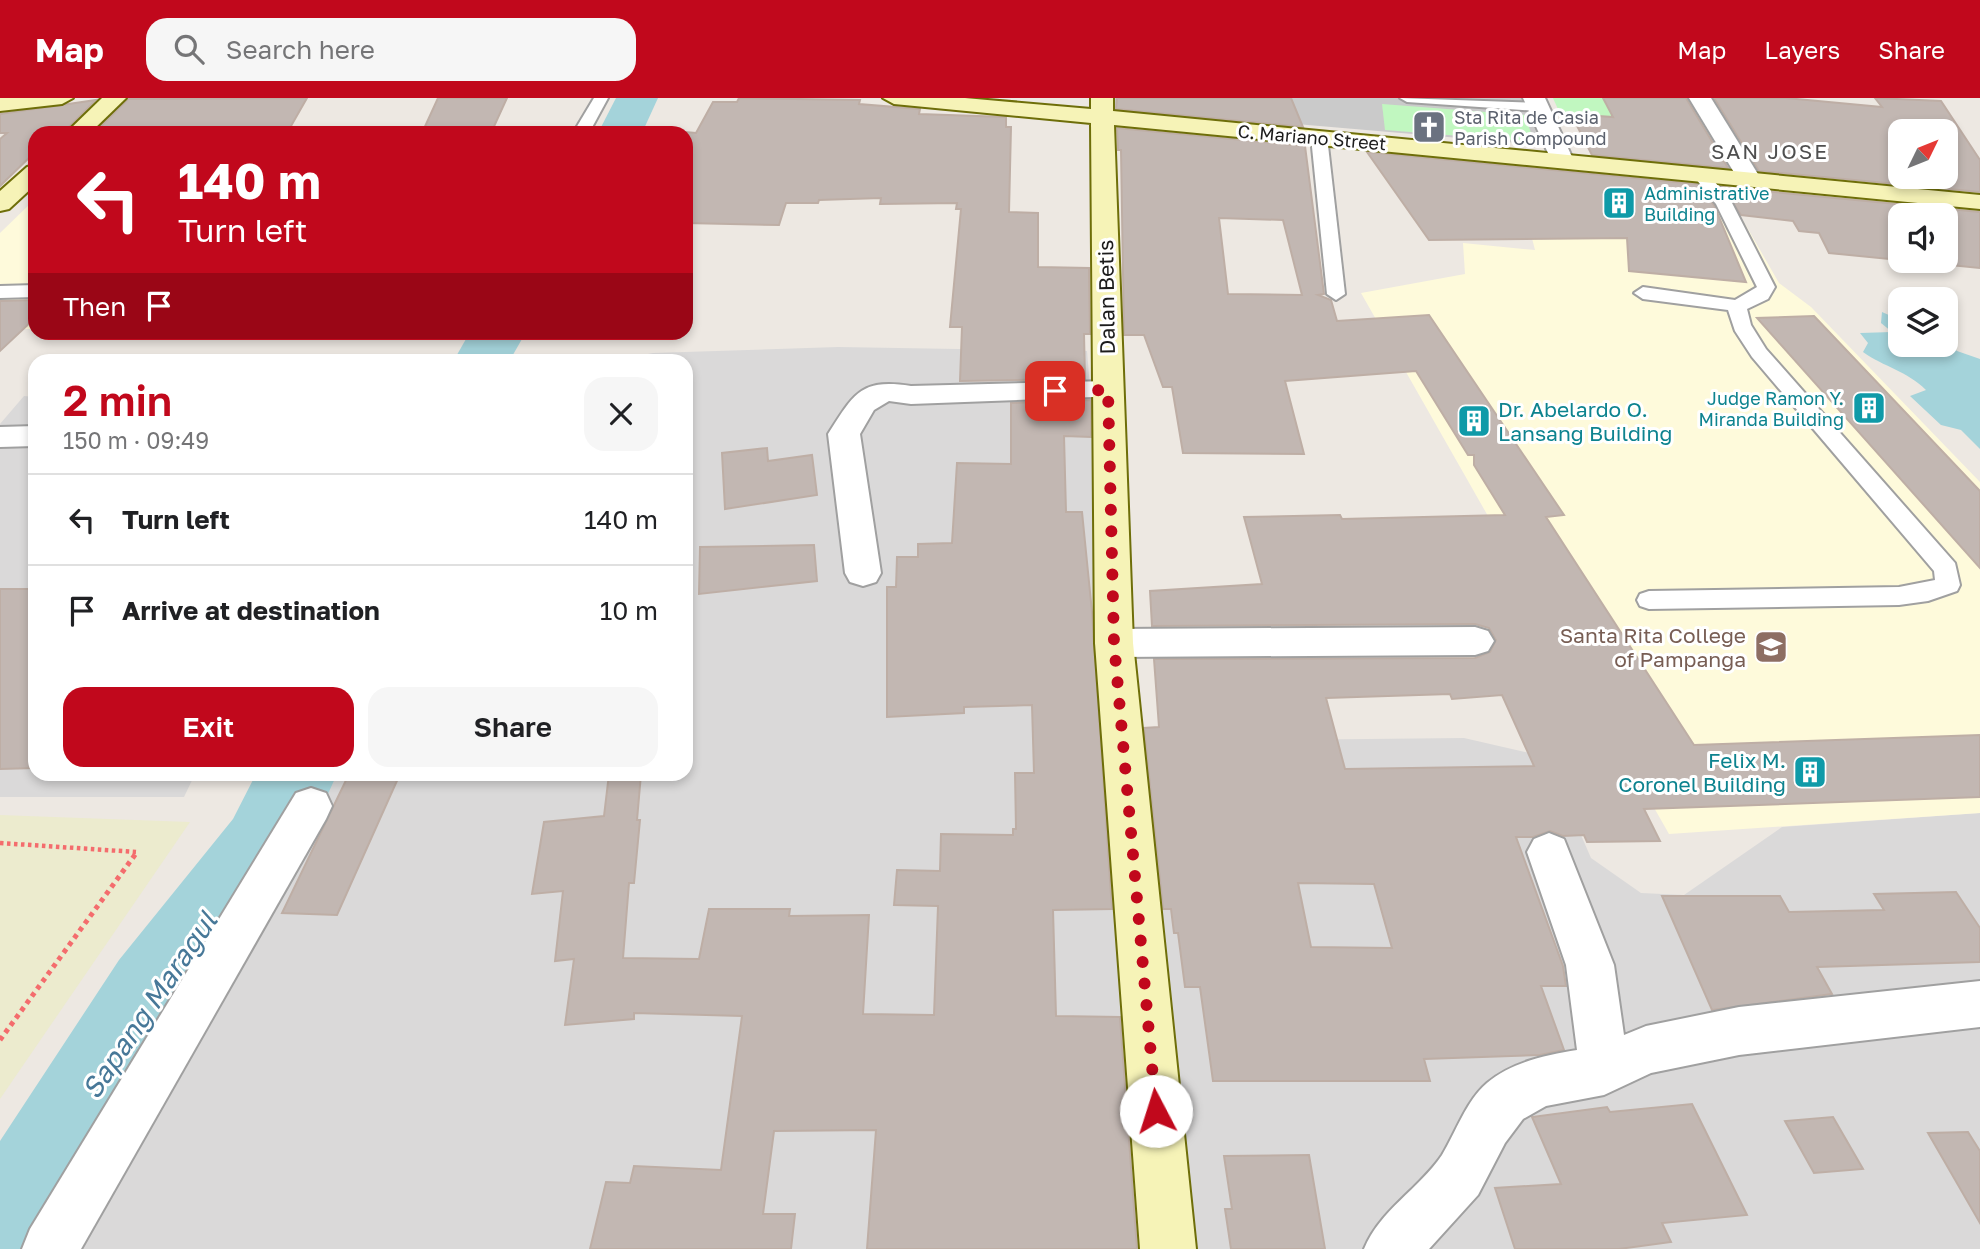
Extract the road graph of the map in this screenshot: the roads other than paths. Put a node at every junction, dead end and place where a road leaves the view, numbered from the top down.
1 (62, 98) edge
2 (116, 98) edge
3 (601, 98) edge
4 (894, 98) edge
5 (1407, 98) edge
6 (1700, 98) edge
7 (1536, 102) edge
8 (0, 104) edge
9 (1102, 108) edge
10 (85, 126) edge
11 (585, 126) edge
12 (1319, 137) junction
13 (1561, 159) junction
14 (1700, 174) junction
15 (28, 178) edge
16 (1749, 179) junction
17 (1980, 202) edge
18 (0, 204) edge
19 (28, 291) edge
20 (0, 292) edge
21 (1643, 293) dead end
22 (1336, 294) dead end
23 (1737, 306) junction
24 (1108, 390) junction
25 (0, 436) edge
26 (28, 436) edge
27 (863, 573) dead end
28 (1649, 600) dead end
29 (1475, 641) dead end
30 (1114, 643) junction
31 (311, 806) dead end
32 (1549, 852) dead end
33 (1980, 1004) edge
34 (1604, 1070) junction
35 (50, 1249) edge
36 (1168, 1249) edge
37 (1392, 1249) edge

1 - 8 street
2 - 10 street
3 - 11 lane
4 - 9 street, C. Mariano Street
5 - 7 lane
6 - 16 street
7 - 13 street
9 - 12 street, C. Mariano Street
9 - 24 street, Dalan Betis
12 - 13 street, C. Mariano Street
12 - 22 lane
13 - 14 street, C. Mariano Street
14 - 16 street, C. Mariano Street
14 - 23 lane
15 - 18 street
16 - 17 street, C. Mariano Street
19 - 20 lane
21 - 23 lane
23 - 28 lane
24 - 27 street
24 - 30 street, Dalan Betis
25 - 26 street
29 - 30 street
30 - 36 street, Dalan Betis
31 - 35 street
32 - 34 street
33 - 34 street
34 - 37 street

